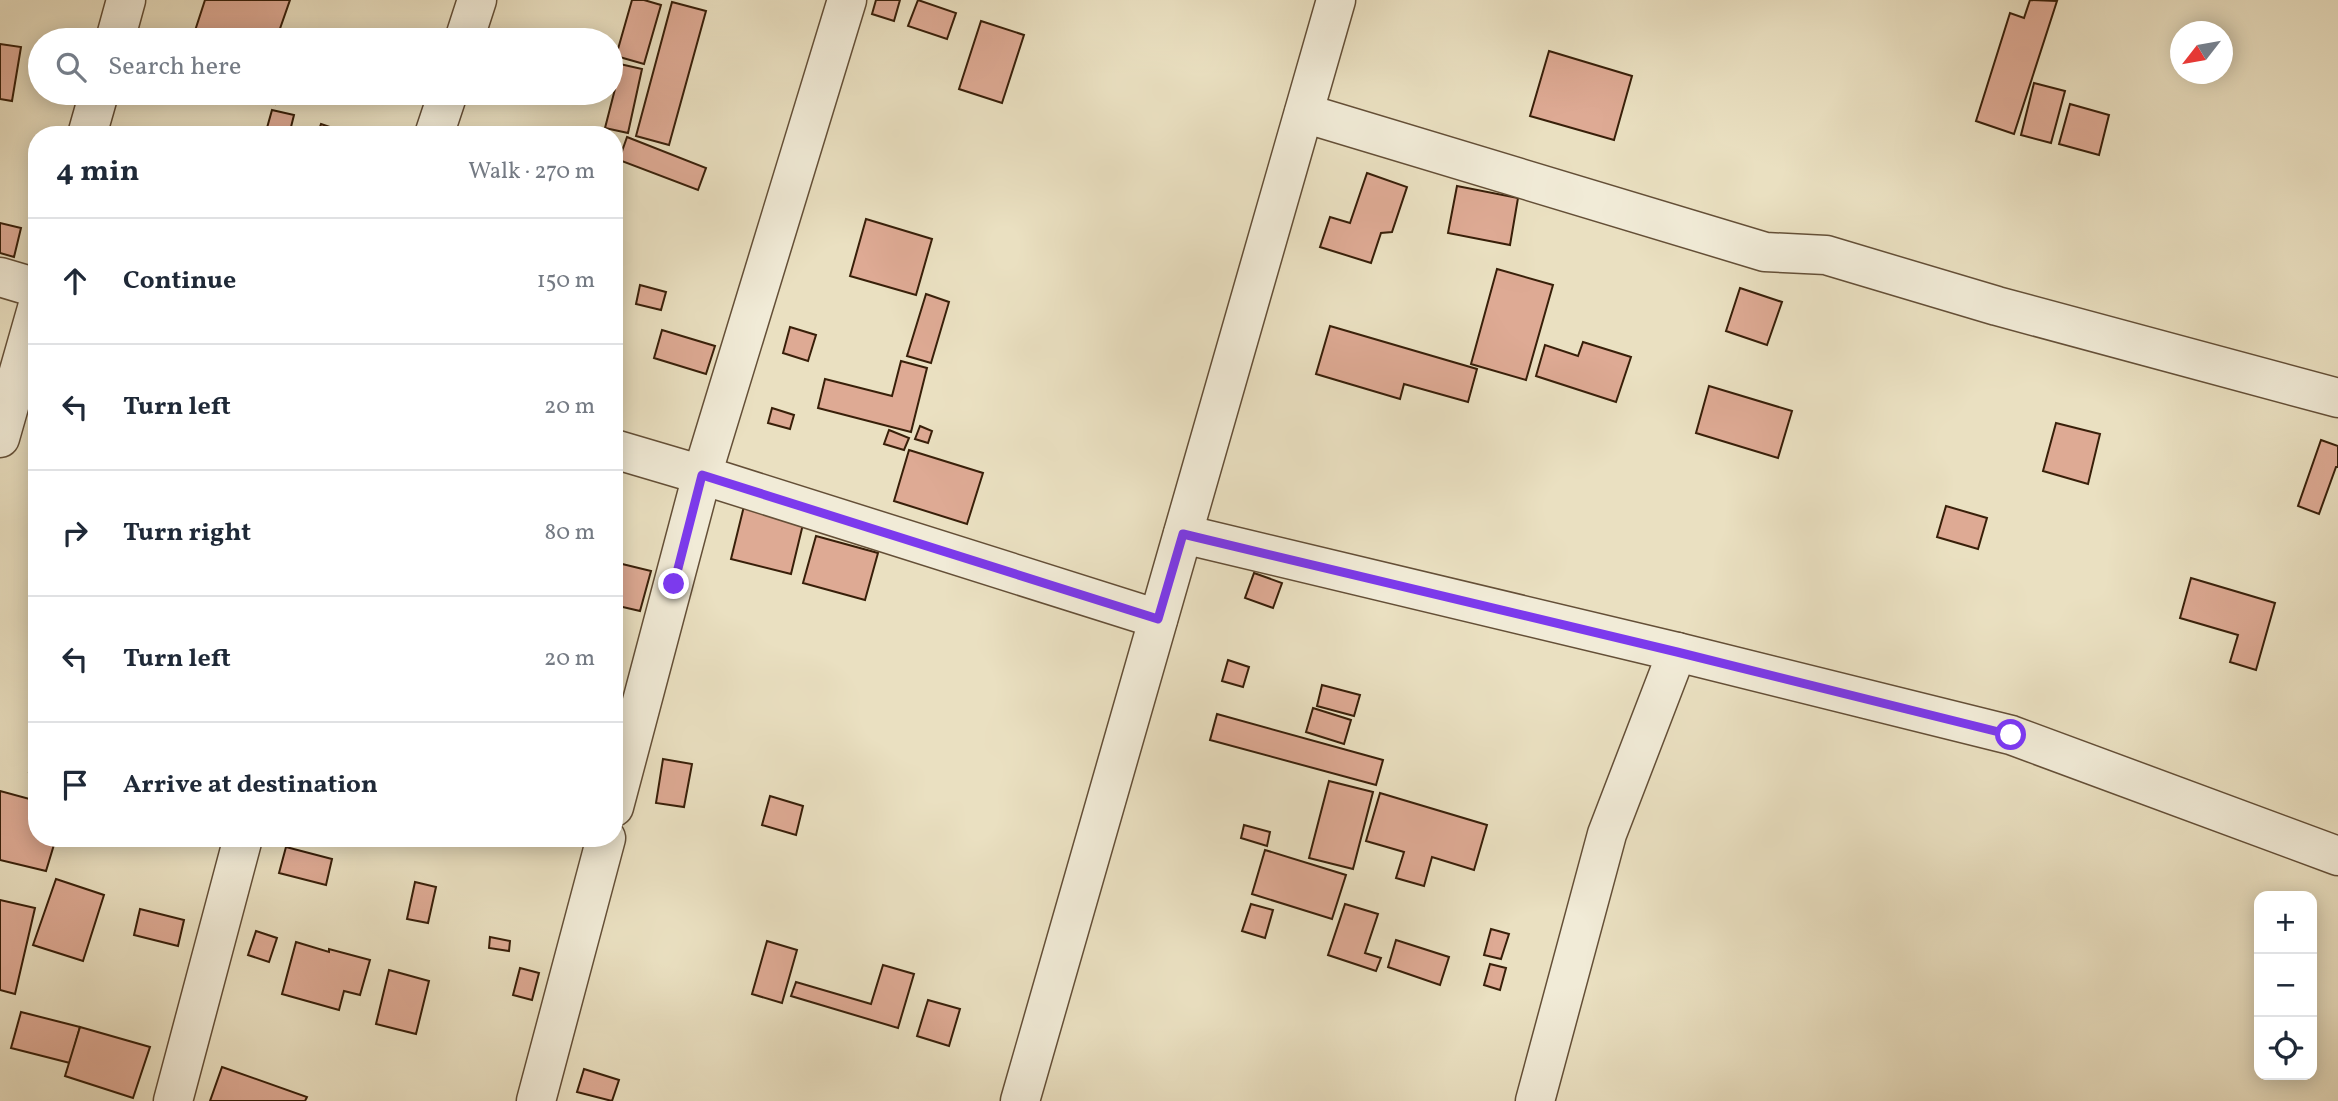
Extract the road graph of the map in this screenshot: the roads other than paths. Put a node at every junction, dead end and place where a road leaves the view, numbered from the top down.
1 (126, 0) edge
2 (477, 0) edge
3 (847, 0) edge
4 (1336, 0) edge
5 (118, 28) edge
6 (468, 28) edge
7 (96, 105) edge
8 (444, 105) edge
9 (1304, 113) junction
10 (90, 126) edge
11 (437, 126) edge
12 (0, 277) edge
13 (28, 285) edge
14 (28, 340) edge
15 (2338, 398) edge
16 (0, 438) edge
17 (623, 452) edge
18 (702, 475) junction
19 (1183, 534) junction
20 (1158, 619) junction
21 (1677, 652) junction
22 (623, 773) edge
23 (241, 847) edge
24 (604, 847) edge
25 (2338, 856) edge
26 (173, 1101) edge
27 (536, 1101) edge
28 (1020, 1101) edge
29 (1535, 1101) edge

1 - 5 street
2 - 6 street
3 - 18 street
4 - 9 street
7 - 10 street
8 - 11 street
9 - 15 street
9 - 19 street
12 - 13 street
14 - 16 street
17 - 18 street
18 - 20 street
18 - 22 street
19 - 20 street
19 - 21 street
20 - 28 street
21 - 25 street
21 - 29 street
23 - 26 street
24 - 27 street

